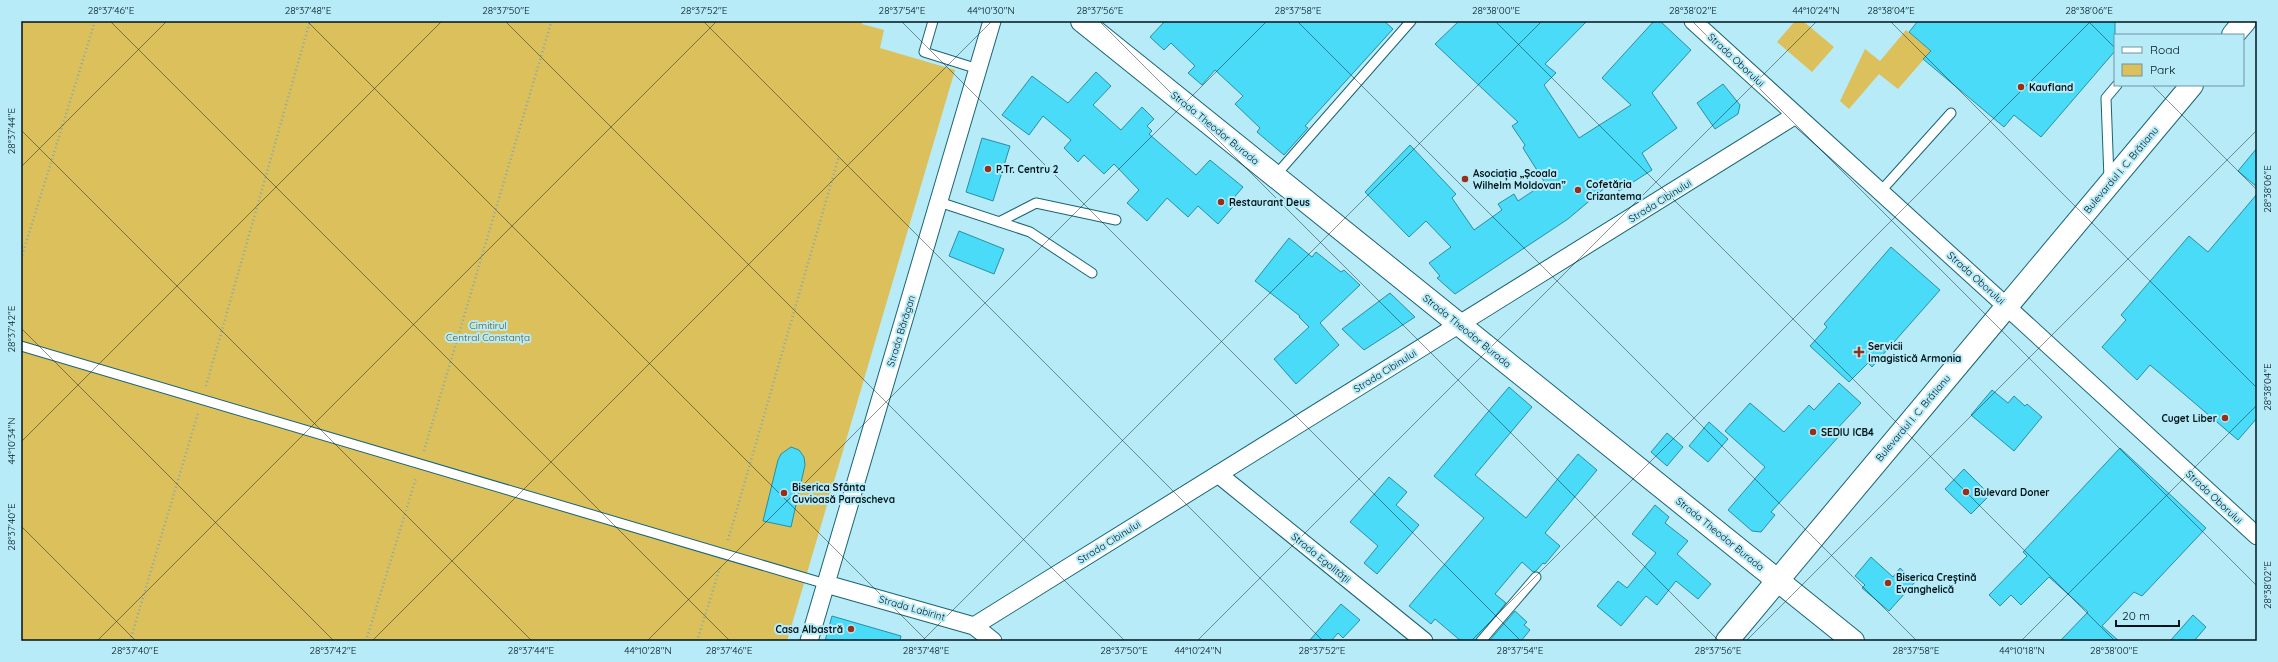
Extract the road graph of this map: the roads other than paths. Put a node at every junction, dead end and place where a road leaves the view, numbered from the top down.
1 (933, 21) edge
2 (992, 21) edge
3 (1411, 21) edge
4 (1693, 21) edge
5 (2245, 21) edge
6 (1092, 24) edge
7 (2234, 34) edge
8 (978, 69) junction
9 (2116, 86) edge
10 (2191, 86) edge
11 (1951, 113) dead end
12 (1794, 116) junction
13 (1275, 176) junction
14 (2109, 184) junction
15 (1880, 192) junction
16 (939, 202) junction
17 (1116, 220) dead end
18 (999, 222) junction
19 (1092, 273) dead end
20 (2007, 306) junction
21 (1459, 324) junction
22 (21, 346) edge
23 (1218, 474) junction
24 (2257, 536) edge
25 (1536, 577) dead end
26 (1777, 581) junction
27 (826, 584) junction
28 (974, 626) junction
29 (809, 641) edge
30 (993, 641) edge
31 (1424, 641) edge
32 (1481, 641) edge
33 (1727, 641) edge
34 (1853, 641) edge

1 - 8 lane
2 - 8 street, Strada Bărăgan
3 - 13 lane
4 - 12 street, Strada Oborului
5 - 7 street
6 - 13 street, Strada Theodor Burada
8 - 16 street, Strada Bărăgan
9 - 14 lane
10 - 14 street, Bulevardul I. C. Brătianu
11 - 15 lane
12 - 15 street, Strada Oborului
12 - 21 street, Strada Cibinului
13 - 21 street, Strada Theodor Burada
14 - 20 street, Bulevardul I. C. Brătianu
15 - 20 street, Strada Oborului
16 - 18 lane
16 - 27 street, Strada Bărăgan
17 - 18 lane
18 - 19 lane
20 - 24 street, Strada Oborului
20 - 26 street, Bulevardul I. C. Brătianu
21 - 23 street, Strada Cibinului
21 - 26 street, Strada Theodor Burada
22 - 27 lane
23 - 28 street, Strada Cibinului
23 - 31 street, Strada Egalității
25 - 32 lane
26 - 33 street, Bulevardul I. C. Brătianu
26 - 34 street, Strada Theodor Burada
27 - 28 street, Strada Labirint
27 - 29 street, Strada Bărăgan
28 - 30 street, Strada Labirint

